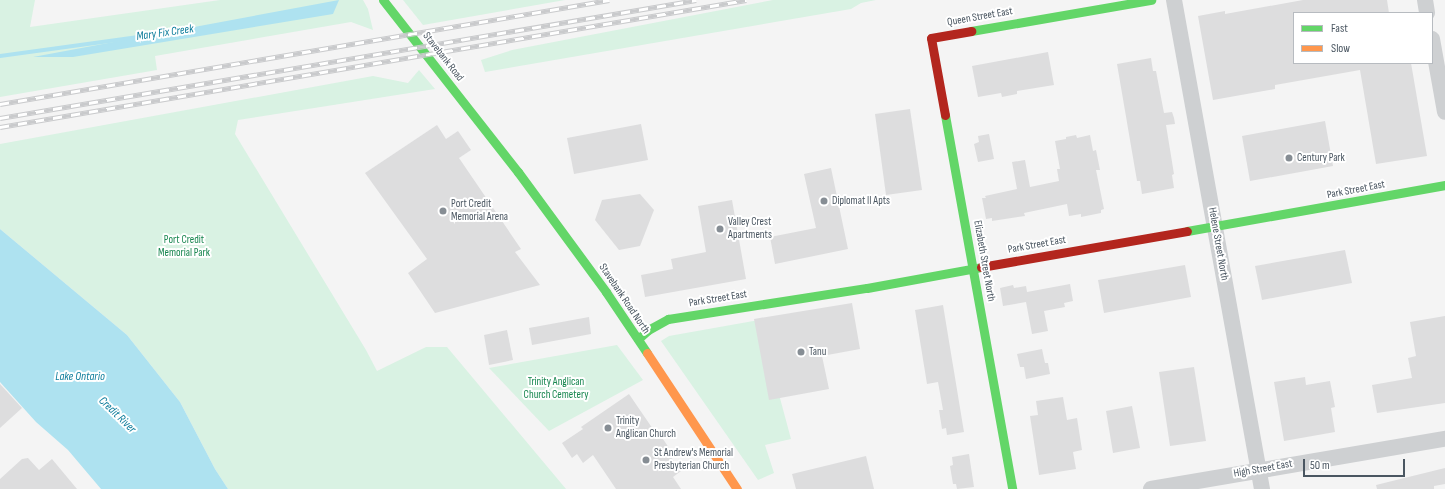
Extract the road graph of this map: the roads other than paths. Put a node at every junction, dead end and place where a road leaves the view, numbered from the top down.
1 (383, 0) edge
2 (1151, 0) edge
3 (1174, 0) edge
4 (1425, 0) edge
5 (1427, 12) edge
6 (931, 38) joint
7 (1433, 45) edge
8 (1445, 112) edge
9 (483, 128) joint
10 (1445, 185) edge
11 (1215, 226) junction
12 (973, 268) junction
13 (638, 339) junction
14 (1445, 439) edge
15 (1259, 470) junction
16 (737, 489) edge
17 (1012, 489) edge
18 (1151, 489) edge
19 (1262, 489) edge

1 - 9 street, Stavebank Road
2 - 6 street, Queen Street East
3 - 11 street, Helene Street North
4 - 5 street
6 - 12 street, Elizabeth Street North
7 - 8 street
9 - 13 street, Stavebank Road North
10 - 11 street, Park Street East
11 - 12 street, Park Street East
11 - 15 street, Helene Street North
12 - 13 street, Park Street East
12 - 17 street, Elizabeth Street North
13 - 16 street, Stavebank Road North
14 - 15 street, High Street East
15 - 18 street, High Street East
15 - 19 street, Helene Street North

